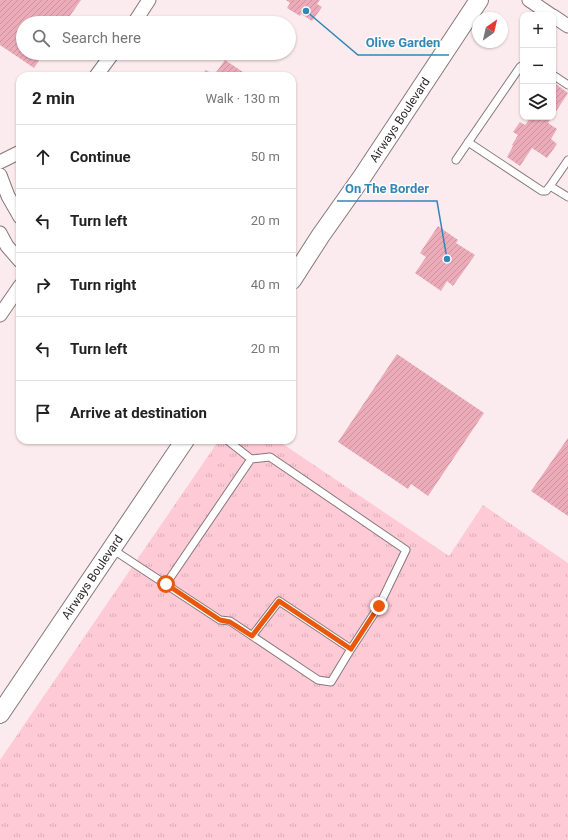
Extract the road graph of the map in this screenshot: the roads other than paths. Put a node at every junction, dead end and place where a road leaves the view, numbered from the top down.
1 (149, 0) edge
2 (479, 0) edge
3 (529, 0) edge
4 (546, 12) edge
5 (139, 16) edge
6 (556, 18) edge
7 (568, 26) edge
8 (108, 60) edge
9 (520, 67) edge
10 (99, 72) edge
11 (556, 77) edge
12 (568, 85) edge
13 (468, 142) junction
14 (16, 154) edge
15 (456, 160) dead end
16 (568, 160) edge
17 (0, 162) edge
18 (0, 175) edge
19 (550, 186) junction
20 (568, 197) edge
21 (16, 210) edge
22 (0, 233) edge
23 (16, 256) edge
24 (296, 274) edge
25 (16, 292) edge
26 (0, 315) edge
27 (182, 444) edge
28 (232, 444) edge
29 (251, 458) junction
30 (112, 548) junction
31 (166, 584) junction
32 (252, 636) junction
33 (351, 649) junction
34 (0, 714) edge

1 - 5 street
2 - 24 main road, Airways Boulevard
3 - 4 street
6 - 7 street
8 - 10 street
9 - 13 lane
11 - 12 lane
13 - 15 lane
13 - 19 lane
14 - 17 street
16 - 19 lane
18 - 21 street
19 - 20 lane
22 - 23 street
25 - 26 street
27 - 30 main road, Airways Boulevard
28 - 29 lane
29 - 31 lane
29 - 33 lane
30 - 31 lane
30 - 34 main road, Airways Boulevard
31 - 32 lane
32 - 33 lane
32 - 33 lane

